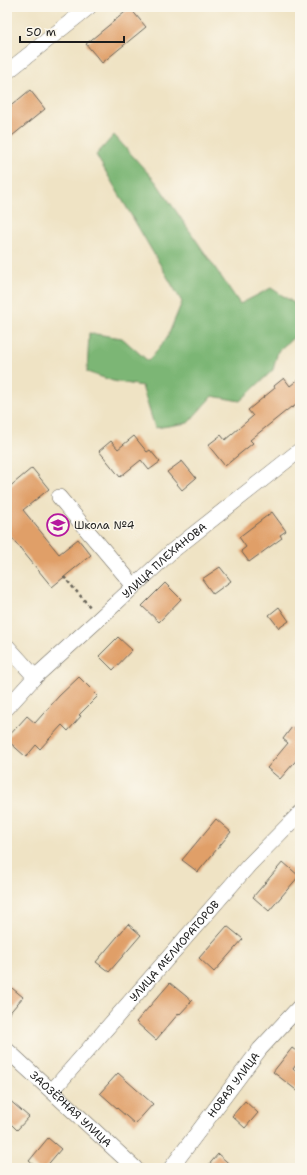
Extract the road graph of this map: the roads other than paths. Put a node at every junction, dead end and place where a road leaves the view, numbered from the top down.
1 (89, 7) edge
2 (7, 72) edge
3 (300, 450) edge
4 (59, 497) dead end
5 (134, 586) junction
6 (7, 646) edge
7 (35, 677) junction
8 (7, 708) edge
9 (300, 813) edge
10 (300, 1006) edge
11 (7, 1050) edge
12 (52, 1090) junction
13 (135, 1168) edge
14 (171, 1168) edge

1 - 2 street
3 - 5 street, УЛИЦА ПЛЕХАНОВА
4 - 5 street
5 - 7 street, УЛИЦА ПЛЕХАНОВА
6 - 7 street
7 - 8 street, УЛИЦА ПЛЕХАНОВА
9 - 12 street, УЛИЦА МЕЛИОРАТОРОВ
10 - 14 street, НОВАЯ УЛИЦА
11 - 12 street, ЗАОЗЁРНАЯ УЛИЦА
12 - 13 street, ЗАОЗЁРНАЯ УЛИЦА

